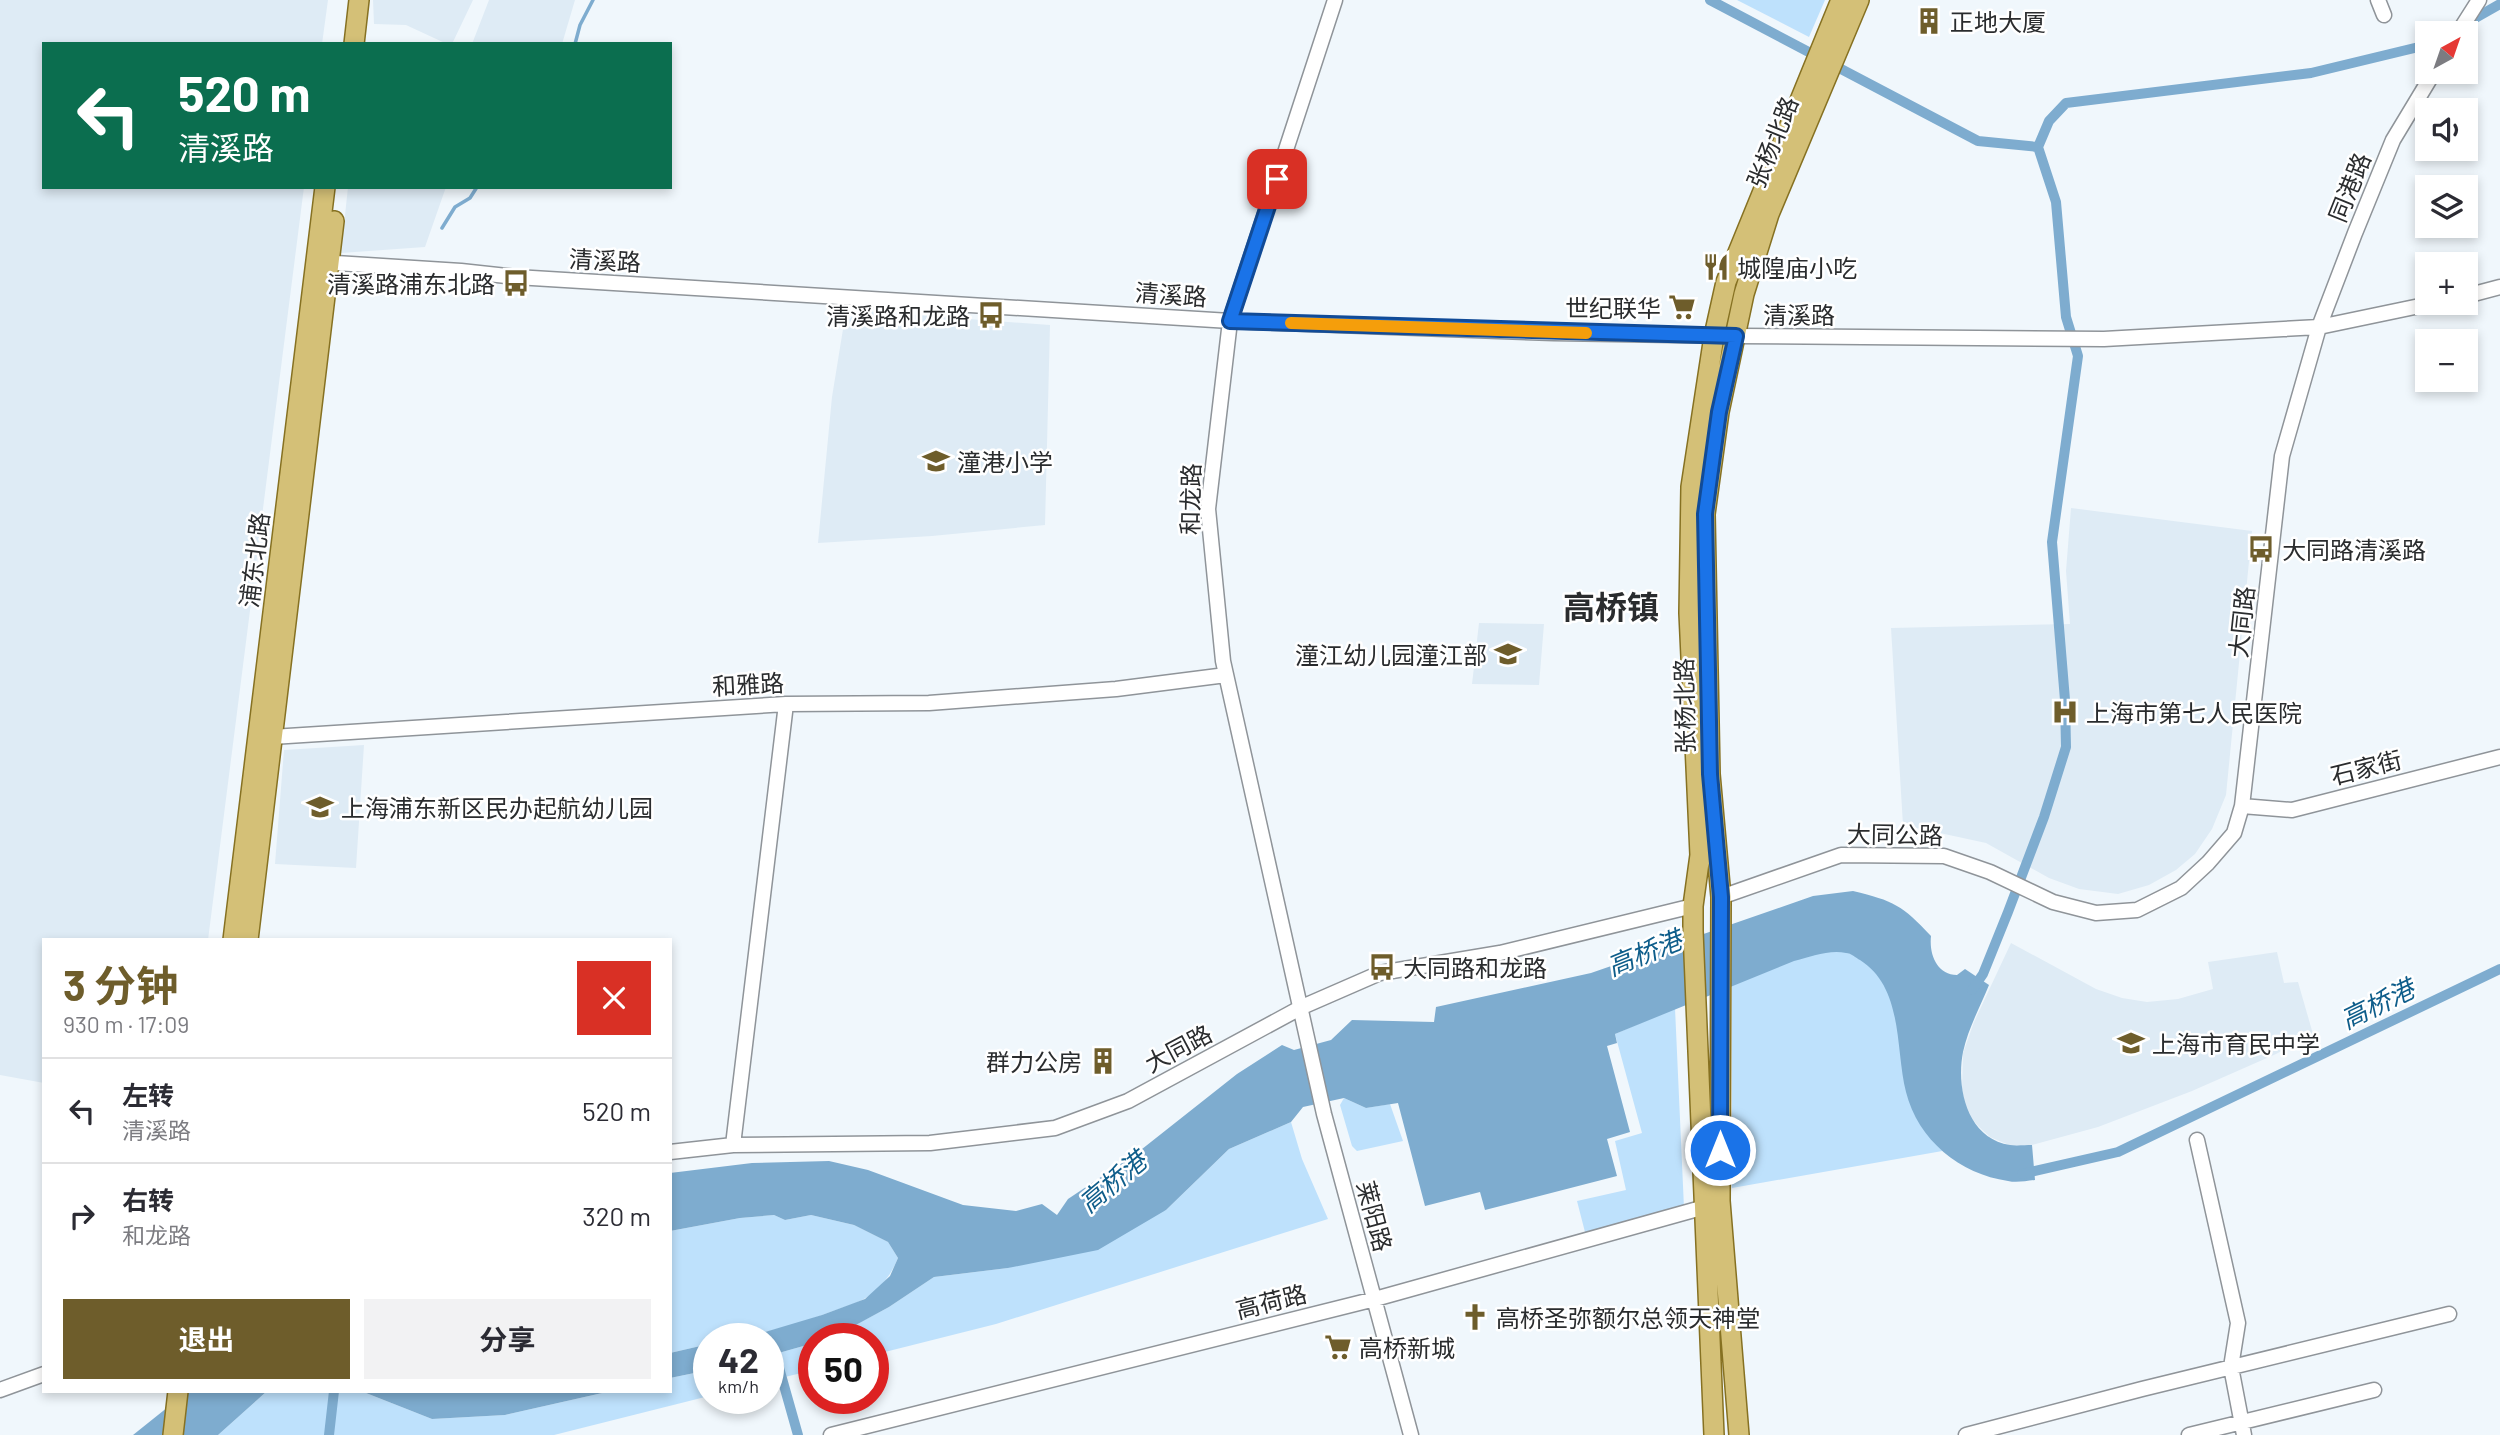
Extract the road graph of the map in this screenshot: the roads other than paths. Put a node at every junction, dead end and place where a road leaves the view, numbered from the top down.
1 (348, 0) edge
2 (359, 0) edge
3 (1335, 0) edge
4 (1841, 0) edge
5 (1859, 0) edge
6 (2378, 0) edge
7 (2479, 0) edge
8 (2384, 15) dead end
9 (2466, 21) edge
10 (344, 42) edge
11 (354, 42) edge
12 (1825, 58) junction
13 (2427, 84) edge
14 (325, 189) edge
15 (338, 189) edge
16 (322, 262) junction
17 (2500, 287) edge
18 (2478, 293) edge
19 (2415, 307) edge
20 (1230, 321) junction
21 (2319, 327) junction
22 (1714, 336) junction
23 (1736, 336) junction
24 (1226, 675) junction
25 (786, 704) junction
26 (272, 737) junction
27 (2500, 757) edge
28 (2242, 806) junction
29 (1721, 897) junction
30 (2053, 902) joint
31 (1693, 905) junction
32 (233, 938) edge
33 (248, 938) edge
34 (1302, 1007) junction
35 (2197, 1140) dead end
36 (733, 1145) junction
37 (672, 1152) edge
38 (1711, 1205) junction
39 (1374, 1299) junction
40 (2449, 1314) dead end
41 (2231, 1367) junction
42 (42, 1375) edge
43 (0, 1390) edge
44 (2374, 1390) dead end
45 (182, 1393) edge
46 (182, 1393) edge
47 (2242, 1428) edge
48 (173, 1435) edge
49 (185, 1435) edge
50 (833, 1435) edge
51 (1411, 1435) edge
52 (1714, 1435) edge
53 (1739, 1435) edge
54 (1966, 1435) edge
55 (2189, 1435) edge

1 - 10 main road
2 - 11 main road
3 - 20 street, 和龙路
4 - 12 main road, 张杨北路
5 - 12 main road, 张杨北路
6 - 8 street
7 - 9 street
12 - 22 main road, 张杨北路
12 - 23 main road, 张杨北路
13 - 21 street, 同港路
14 - 16 main road, 浦东北路
15 - 16 main road, 浦东北路
16 - 20 street, 清溪路
16 - 26 main road, 浦东北路
16 - 32 main road, 浦东北路
17 - 18 street
19 - 21 street
20 - 22 street, 清溪路
20 - 24 street, 和龙路
21 - 23 street, 清溪路
21 - 28 street, 大同路
22 - 23 street, 清溪路
22 - 31 main road, 张杨北路
23 - 29 main road, 张杨北路
24 - 25 street, 和雅路
24 - 34 street, 和龙路
25 - 26 street, 和雅路
25 - 36 street
26 - 33 main road, 浦东北路
27 - 28 street, 石家街
28 - 30 street, 大同路
29 - 30 street, 大同公路
29 - 31 main road, 大同公路
29 - 38 main road, 张杨北路
31 - 34 street, 大同路
31 - 38 main road, 张杨北路
34 - 36 street, 大同路
34 - 39 street, 莱阳路
35 - 41 street
36 - 37 street, 大同路
38 - 39 street, 高荷路
38 - 52 main road, 张杨北路
38 - 53 main road, 张杨北路
39 - 50 street, 高荷路
39 - 51 street, 莱阳路
40 - 41 street
41 - 47 street
41 - 54 street
42 - 43 street
44 - 47 street
45 - 48 main road
46 - 49 main road
47 - 55 street

